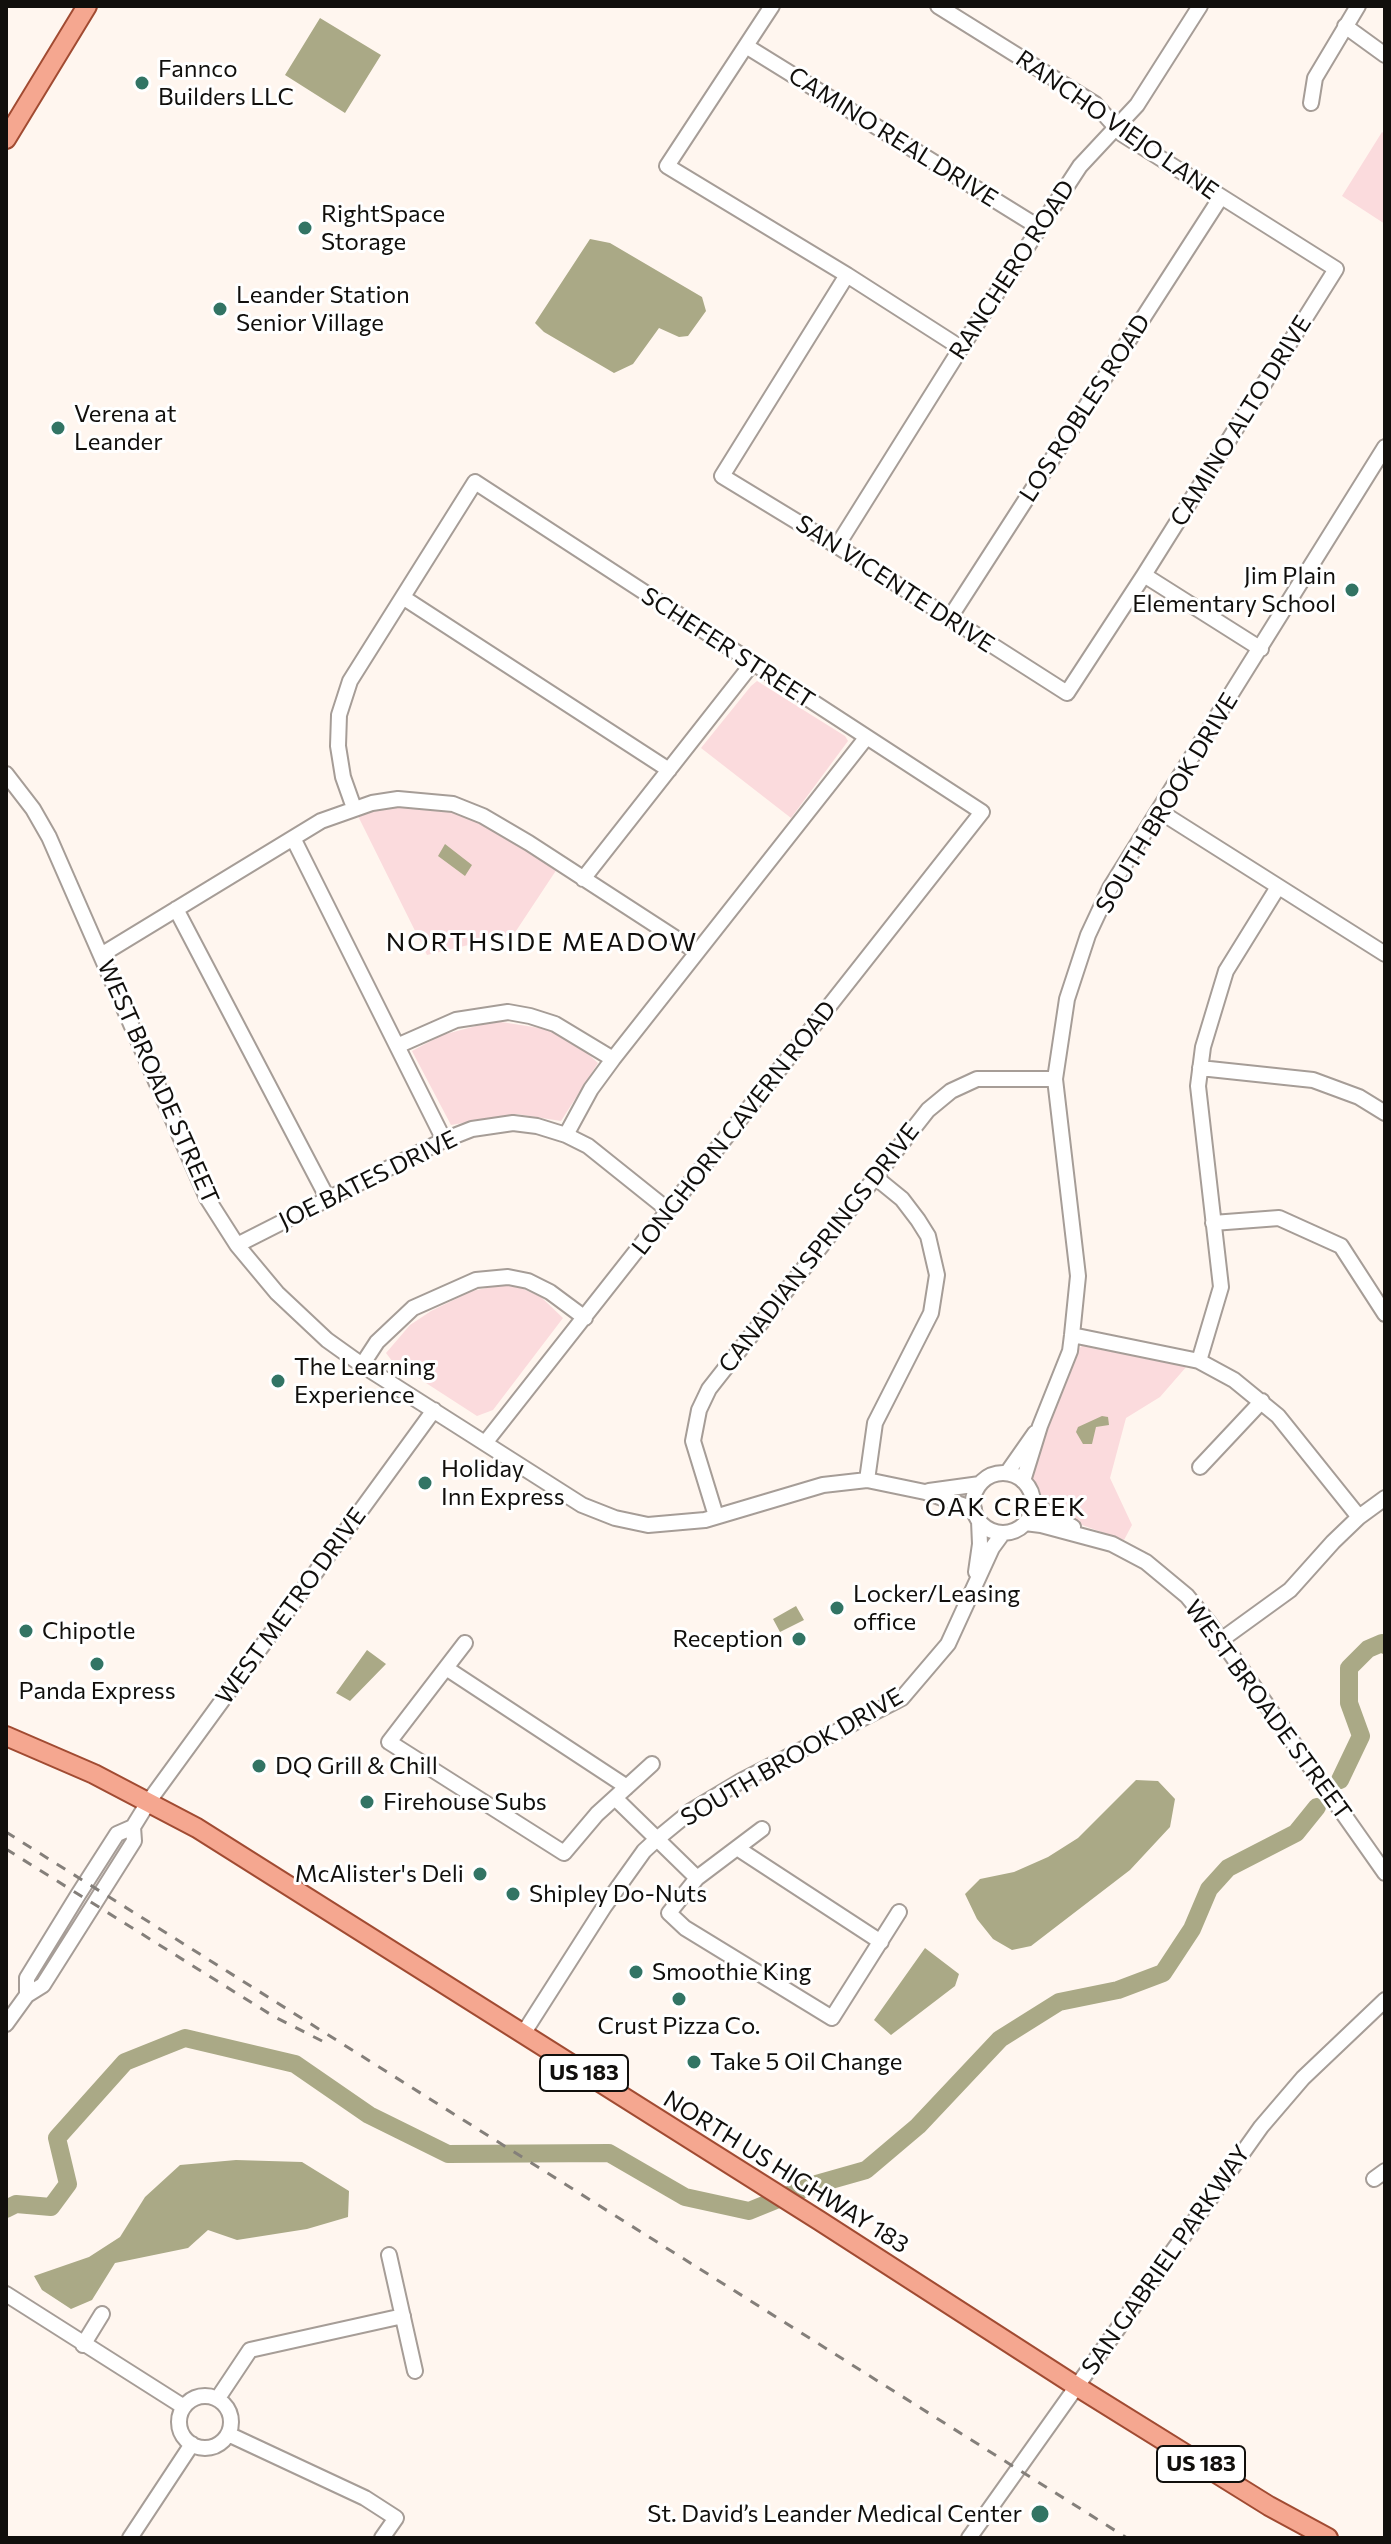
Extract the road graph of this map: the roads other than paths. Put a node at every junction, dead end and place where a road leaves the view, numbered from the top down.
1 (87, 6) edge
2 (772, 6) edge
3 (938, 6) edge
4 (1358, 6) edge
5 (1198, 7) edge
6 (1345, 26) junction
7 (746, 46) junction
8 (1385, 55) edge
9 (1311, 103) dead end
10 (1115, 128) junction
11 (6, 139) edge
12 (1221, 197) junction
13 (1040, 228) junction
14 (1336, 269) joint
15 (847, 275) junction
16 (961, 348) junction
17 (1385, 447) edge
18 (837, 546) junction
19 (1144, 575) junction
20 (404, 598) junction
21 (949, 619) junction
22 (1261, 649) junction
23 (752, 664) junction
24 (1067, 693) joint
25 (866, 738) junction
26 (669, 770) junction
27 (6, 774) edge
28 (354, 808) junction
29 (1159, 811) junction
30 (982, 812) joint
31 (293, 838) junction
32 (583, 879) junction
33 (1278, 887) junction
34 (176, 909) junction
35 (697, 952) junction
36 (1385, 954) edge
37 (101, 955) junction
38 (397, 1046) junction
39 (613, 1059) junction
40 (1200, 1068) junction
41 (1055, 1079) junction
42 (1385, 1113) edge
43 (566, 1135) junction
44 (444, 1140) junction
45 (875, 1177) junction
46 (328, 1199) junction
47 (668, 1210) junction
48 (1213, 1223) junction
49 (237, 1245) junction
50 (1385, 1314) edge
51 (585, 1318) junction
52 (1072, 1335) junction
53 (1199, 1361) junction
54 (362, 1365) junction
55 (1262, 1401) junction
56 (434, 1410) junction
57 (1040, 1426) junction
58 (485, 1443) junction
59 (1200, 1467) dead end
60 (1007, 1473) junction
61 (867, 1480) junction
62 (1023, 1481) junction
63 (980, 1484) junction
64 (925, 1492) junction
65 (1385, 1498) edge
66 (1033, 1502) junction
67 (976, 1515) junction
68 (716, 1516) junction
69 (1359, 1517) junction
70 (1025, 1523) junction
71 (1003, 1533) junction
72 (1095, 1538) junction
73 (973, 1593) junction
74 (1221, 1640) junction
75 (465, 1643) dead end
76 (446, 1668) junction
77 (6, 1736) edge
78 (652, 1764) dead end
79 (627, 1787) junction
80 (615, 1798) junction
81 (149, 1801) junction
82 (762, 1829) dead end
83 (657, 1839) junction
84 (737, 1848) junction
85 (1379, 1853) edge
86 (1385, 1873) edge
87 (697, 1878) junction
88 (899, 1912) dead end
89 (881, 1942) junction
90 (1385, 2000) edge
91 (6, 2024) edge
92 (523, 2034) junction
93 (389, 2255) dead end
94 (6, 2294) edge
95 (102, 2314) dead end
96 (403, 2316) junction
97 (83, 2345) junction
98 (415, 2371) dead end
99 (1076, 2386) junction
100 (218, 2398) junction
101 (184, 2407) junction
102 (228, 2434) junction
103 (192, 2444) junction
104 (130, 2538) edge
105 (382, 2538) edge
106 (969, 2538) edge
107 (1328, 2538) edge

1 - 11 main road
2 - 7 street
3 - 10 street, RANCHO VIEJO LANE
4 - 6 street
5 - 10 street, RANCHERO ROAD
6 - 8 street
6 - 9 street
7 - 13 street, CAMINO REAL DRIVE
7 - 15 street
10 - 12 street, RANCHO VIEJO LANE
10 - 13 street, RANCHERO ROAD
12 - 14 street, RANCHO VIEJO LANE
12 - 21 street, LOS ROBLES ROAD
13 - 16 street, RANCHERO ROAD
14 - 19 street, CAMINO ALTO DRIVE
15 - 16 street
15 - 18 street, SAN VICENTE DRIVE
16 - 18 street, RANCHERO ROAD
17 - 22 street, SOUTH BROOK DRIVE
18 - 21 street, SAN VICENTE DRIVE
19 - 22 street
19 - 24 street, CAMINO ALTO DRIVE
20 - 23 street, SCHEFER STREET
20 - 26 street
20 - 28 street
21 - 24 street, SAN VICENTE DRIVE
22 - 29 street, SOUTH BROOK DRIVE
23 - 25 street, SCHEFER STREET
23 - 26 street
25 - 30 street, SCHEFER STREET
25 - 35 street
26 - 32 street
27 - 37 street, WEST BROADE STREET
28 - 31 street
28 - 32 street
29 - 33 street
29 - 41 street, SOUTH BROOK DRIVE
30 - 47 street, LONGHORN CAVERN ROAD
31 - 34 street
31 - 38 street
32 - 35 street
33 - 36 street
33 - 40 street
34 - 37 street
34 - 46 street
35 - 39 street
37 - 49 street, WEST BROADE STREET
38 - 39 street
38 - 44 street
39 - 43 street
40 - 42 street
40 - 48 street
41 - 45 street, CANADIAN SPRINGS DRIVE
41 - 52 street, SOUTH BROOK DRIVE
43 - 44 street, JOE BATES DRIVE
43 - 47 street, JOE BATES DRIVE
44 - 46 street, JOE BATES DRIVE
45 - 61 street
45 - 68 street, CANADIAN SPRINGS DRIVE
46 - 49 street, JOE BATES DRIVE
47 - 51 street, LONGHORN CAVERN ROAD
48 - 50 street
48 - 53 street
49 - 54 street, WEST BROADE STREET
51 - 54 street
51 - 58 street, LONGHORN CAVERN ROAD
52 - 53 street
52 - 57 street, SOUTH BROOK DRIVE
53 - 55 street
54 - 56 street, WEST BROADE STREET
55 - 59 street
55 - 69 street
56 - 58 street, WEST BROADE STREET
56 - 81 street, WEST METRO DRIVE
57 - 60 street, SOUTH BROOK DRIVE
57 - 62 street, SOUTH BROOK DRIVE
58 - 68 street, WEST BROADE STREET
60 - 62 street
60 - 63 street
61 - 64 street, WEST BROADE STREET
61 - 68 street, WEST BROADE STREET
62 - 66 street
63 - 64 street, WEST BROADE STREET
63 - 67 street
64 - 67 street, WEST BROADE STREET
65 - 69 street
66 - 70 street
66 - 72 street, WEST BROADE STREET
67 - 71 street
67 - 73 street, SOUTH BROOK DRIVE
69 - 74 street
70 - 71 street
70 - 72 street, WEST BROADE STREET
71 - 73 street, SOUTH BROOK DRIVE
72 - 74 street, WEST BROADE STREET
73 - 83 street, SOUTH BROOK DRIVE
74 - 85 street, WEST BROADE STREET
75 - 76 street
76 - 79 street
76 - 80 street
77 - 81 main road, NORTH US HIGHWAY 183 / US 183
78 - 79 street
79 - 80 street
80 - 83 street
81 - 91 street, WEST METRO DRIVE
81 - 92 main road, NORTH US HIGHWAY 183 / US 183
82 - 84 street
83 - 87 street
83 - 92 street, SOUTH BROOK DRIVE
84 - 87 street
84 - 89 street
85 - 86 street, WEST BROADE STREET
87 - 89 street
88 - 89 street
90 - 99 street, SAN GABRIEL PARKWAY
92 - 99 main road, NORTH US HIGHWAY 183 / US 183
93 - 96 street
94 - 97 street
95 - 97 street
96 - 98 street
96 - 100 street
97 - 101 street
99 - 106 street, SAN GABRIEL PARKWAY
99 - 107 main road, NORTH US HIGHWAY 183 / US 183
100 - 101 street
100 - 102 street
101 - 103 street
102 - 103 street
102 - 105 street
103 - 104 street

